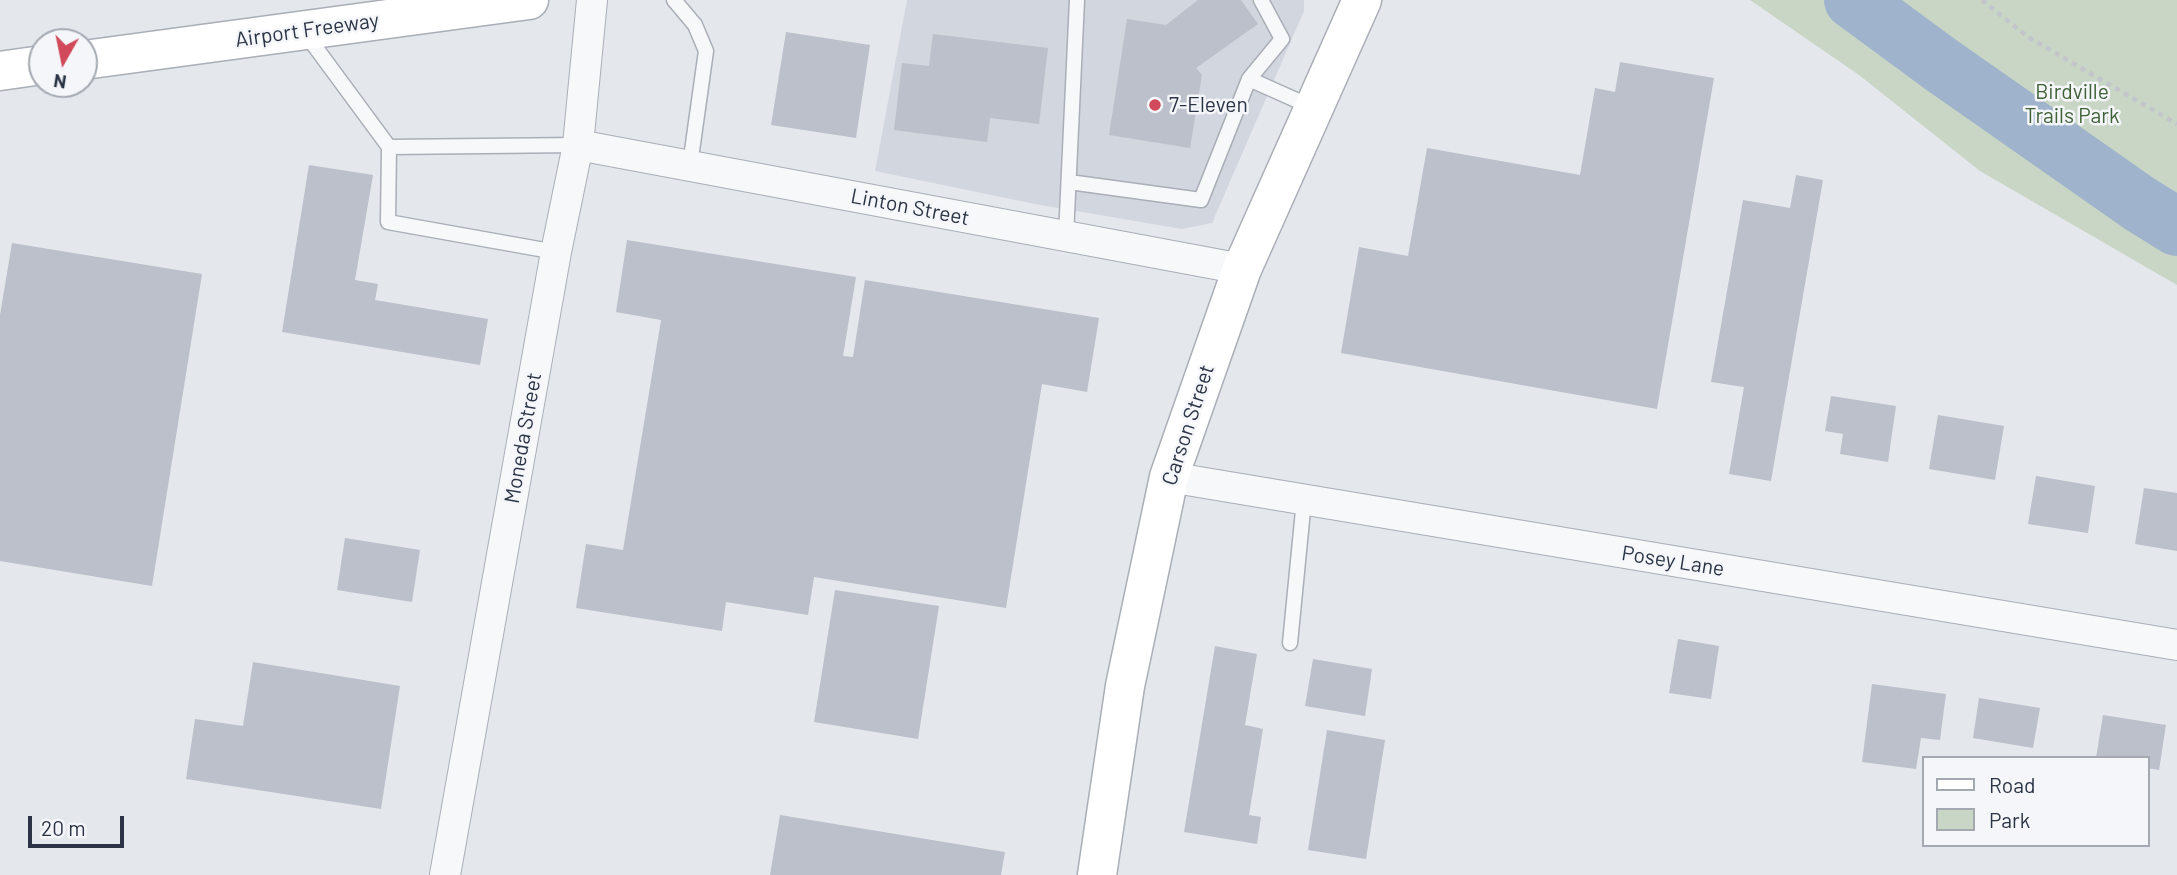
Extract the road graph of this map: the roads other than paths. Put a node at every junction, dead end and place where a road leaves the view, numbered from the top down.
1 (529, 0) edge
2 (592, 0) edge
3 (674, 0) edge
4 (1077, 0) edge
5 (1261, 0) edge
6 (1340, 0) edge
7 (1362, 0) edge
8 (303, 30) junction
9 (98, 58) edge
10 (1338, 58) junction
11 (28, 67) edge
12 (0, 71) edge
13 (1249, 79) junction
14 (1315, 108) junction
15 (578, 145) junction
16 (389, 147) junction
17 (690, 165) junction
18 (1069, 182) junction
19 (1066, 236) junction
20 (556, 252) junction
21 (1242, 268) junction
22 (1169, 477) junction
23 (1304, 500) junction
24 (1290, 643) dead end
25 (2177, 645) edge
26 (445, 875) edge
27 (1097, 875) edge

1 - 8 street, Airport Freeway
2 - 15 street, Moneda Street
3 - 17 lane
4 - 18 lane
5 - 13 lane
6 - 10 street
7 - 10 street, Carson Street
8 - 9 street, Airport Freeway
8 - 16 lane
10 - 14 street, Carson Street
11 - 12 street
13 - 14 lane
13 - 18 lane
14 - 21 street, Carson Street
15 - 16 lane
15 - 17 street, Linton Street
15 - 20 street, Moneda Street
16 - 20 lane
17 - 19 street, Linton Street
18 - 19 lane
19 - 21 street, Linton Street
20 - 26 street, Moneda Street
21 - 22 street, Carson Street
22 - 23 street, Posey Lane
22 - 27 street, Carson Street
23 - 24 lane
23 - 25 street, Posey Lane

